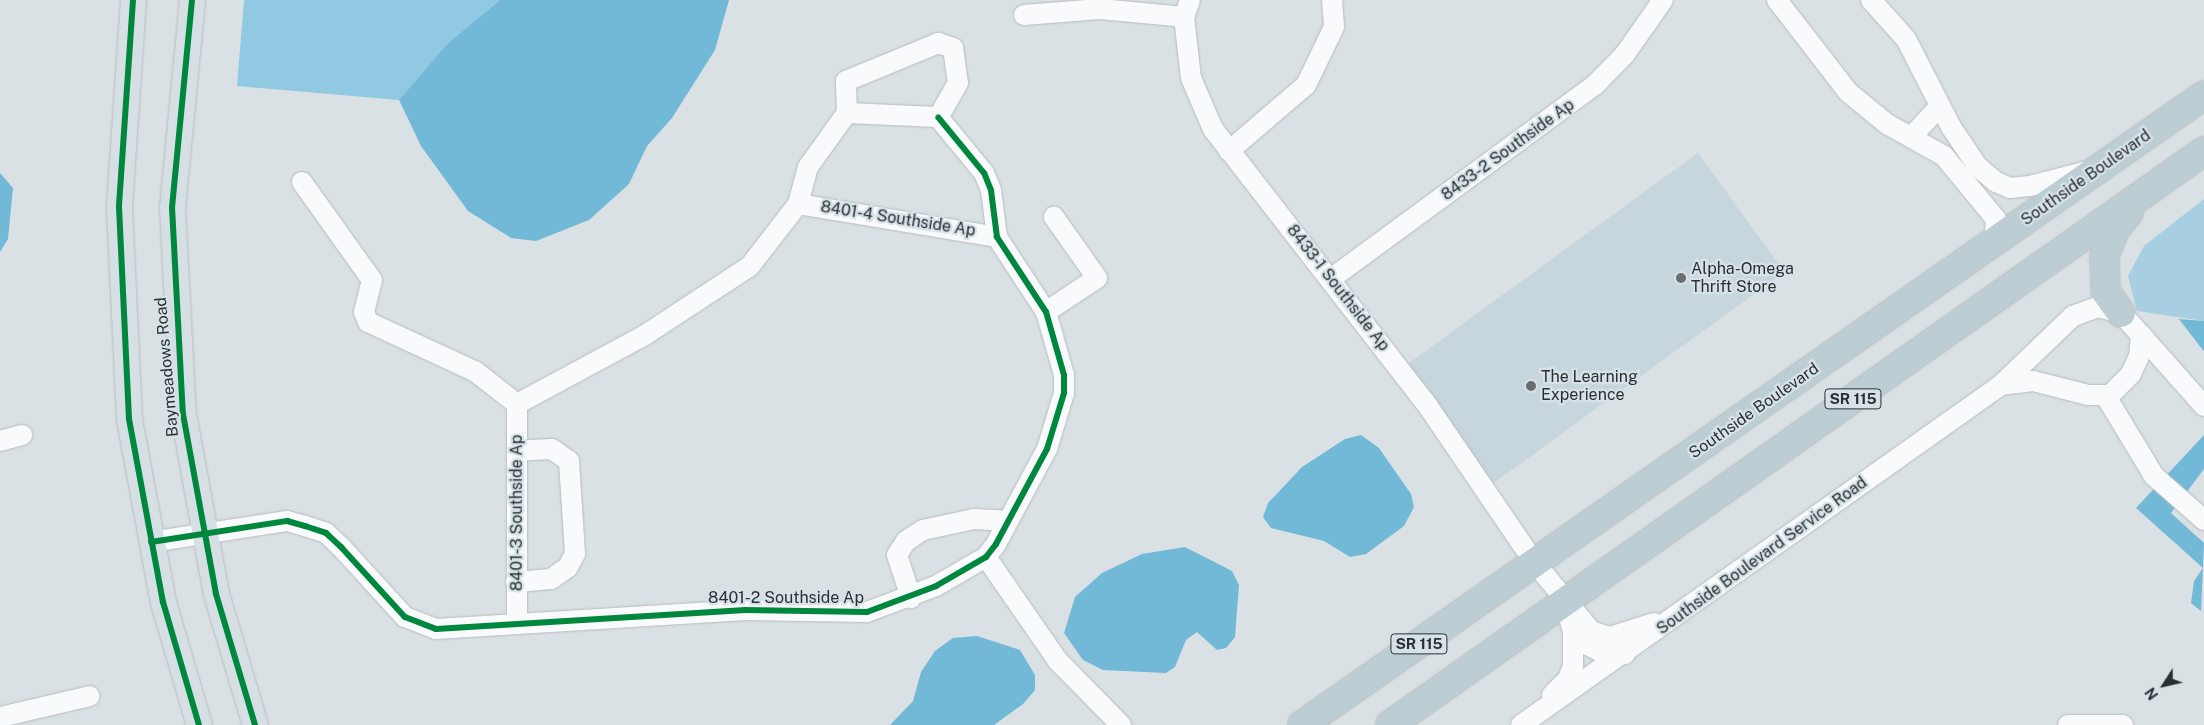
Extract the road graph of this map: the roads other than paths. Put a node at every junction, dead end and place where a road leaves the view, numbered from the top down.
1 (133, 0) edge
2 (192, 0) edge
3 (1332, 0) edge
4 (1663, 0) edge
5 (1778, 0) edge
6 (1877, 2) edge
7 (1187, 8) edge
8 (1024, 15) dead end
9 (2204, 94) edge
10 (1940, 106) junction
11 (847, 114) junction
12 (938, 117) junction
13 (1911, 137) junction
14 (1229, 151) junction
15 (2204, 151) edge
16 (2102, 167) junction
17 (302, 182) dead end
18 (2140, 198) junction
19 (798, 204) junction
20 (1054, 217) dead end
21 (998, 237) junction
22 (1994, 243) junction
23 (1332, 278) junction
24 (1046, 312) junction
25 (2121, 313) junction
26 (2141, 336) junction
27 (2001, 385) junction
28 (2105, 395) junction
29 (517, 404) junction
30 (2204, 406) edge
31 (22, 435) dead end
32 (0, 441) edge
33 (517, 451) junction
34 (2204, 520) edge
35 (1007, 521) junction
36 (205, 533) junction
37 (150, 542) junction
38 (986, 557) junction
39 (1535, 563) junction
40 (516, 582) junction
41 (911, 598) junction
42 (1565, 600) junction
43 (1691, 606) junction
44 (516, 622) junction
45 (1573, 638) junction
46 (1625, 654) junction
47 (90, 696) dead end
48 (0, 717) edge
49 (1523, 724) edge
50 (199, 725) edge
51 (255, 725) edge
52 (1121, 725) edge
53 (1302, 725) edge
54 (1390, 725) edge
55 (2068, 725) edge
56 (2123, 725) edge

1 - 37 main road
2 - 36 main road, Baymeadows Road
3 - 14 street
4 - 23 street, 8433-2 Southside Ap
5 - 13 street
6 - 10 street
7 - 8 street
7 - 14 street, 8433-1 Southside Ap
9 - 16 highway, Southside Boulevard / SR 115
10 - 13 street
10 - 16 street
11 - 12 street
11 - 12 street
11 - 19 street
12 - 21 street
13 - 22 street
14 - 23 street, 8433-1 Southside Ap
15 - 18 highway, SR 115
16 - 22 highway, Southside Boulevard / SR 115
17 - 29 street
18 - 25 highway
18 - 42 highway, SR 115
19 - 21 street, 8401-4 Southside Ap
19 - 29 street
20 - 24 street
21 - 24 street
22 - 39 highway, Southside Boulevard / SR 115
23 - 39 street, 8433-1 Southside Ap
24 - 35 street
25 - 26 street
25 - 27 street, Southside Boulevard Service Road
26 - 28 street
26 - 30 street
27 - 28 street, Southside Boulevard Service Road
27 - 43 street, Southside Boulevard Service Road
28 - 34 street
29 - 33 street, 8401-3 Southside Ap
31 - 32 street
33 - 40 street, 8401-3 Southside Ap
33 - 40 street
35 - 38 street
35 - 41 street
36 - 37 street, 8401-2 Southside Ap
36 - 44 street, 8401-2 Southside Ap
36 - 51 main road, Baymeadows Road
37 - 50 main road
38 - 41 street, 8401-2 Southside Ap
38 - 52 street
39 - 42 street, 8433-1 Southside Ap
39 - 53 highway, Southside Boulevard / SR 115
40 - 44 street, 8401-3 Southside Ap
41 - 44 street, 8401-2 Southside Ap
42 - 43 street, 8433-1 Southside Ap
42 - 45 street
42 - 54 highway, SR 115
43 - 46 street, Southside Boulevard Service Road
45 - 46 street
45 - 49 street
46 - 49 street, Southside Boulevard Service Road
47 - 48 street
55 - 56 street

